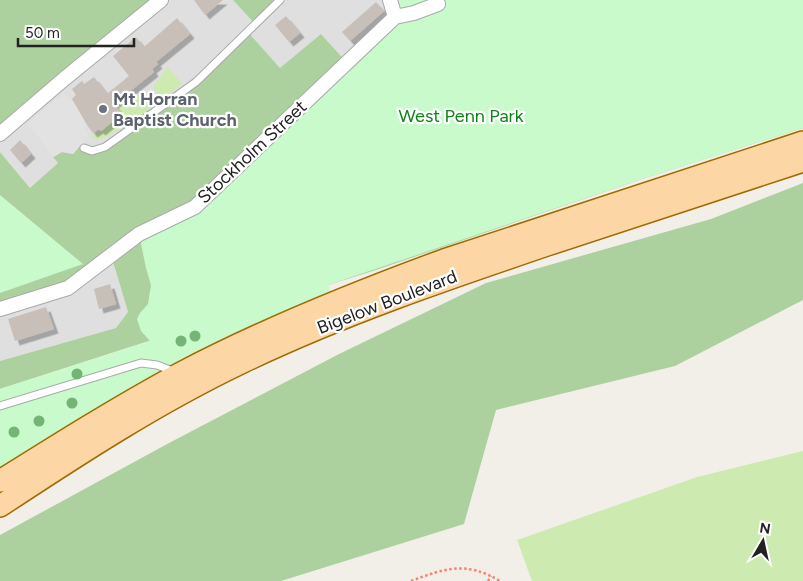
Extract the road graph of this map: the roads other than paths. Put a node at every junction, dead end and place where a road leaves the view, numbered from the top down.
1 (160, 0) edge
2 (280, 0) edge
3 (390, 0) edge
4 (438, 4) dead end
5 (395, 18) junction
6 (0, 134) edge
7 (803, 142) edge
8 (84, 148) dead end
9 (803, 161) edge
10 (0, 308) edge
11 (180, 374) junction
12 (0, 406) edge
13 (0, 481) edge
14 (0, 506) edge

1 - 6 street
2 - 8 lane
3 - 5 street
4 - 5 street, Stockholm Street
5 - 10 street, Stockholm Street
7 - 11 main road, Bigelow Boulevard
9 - 14 main road, Bigelow Boulevard
11 - 12 lane
11 - 13 main road, Bigelow Boulevard

